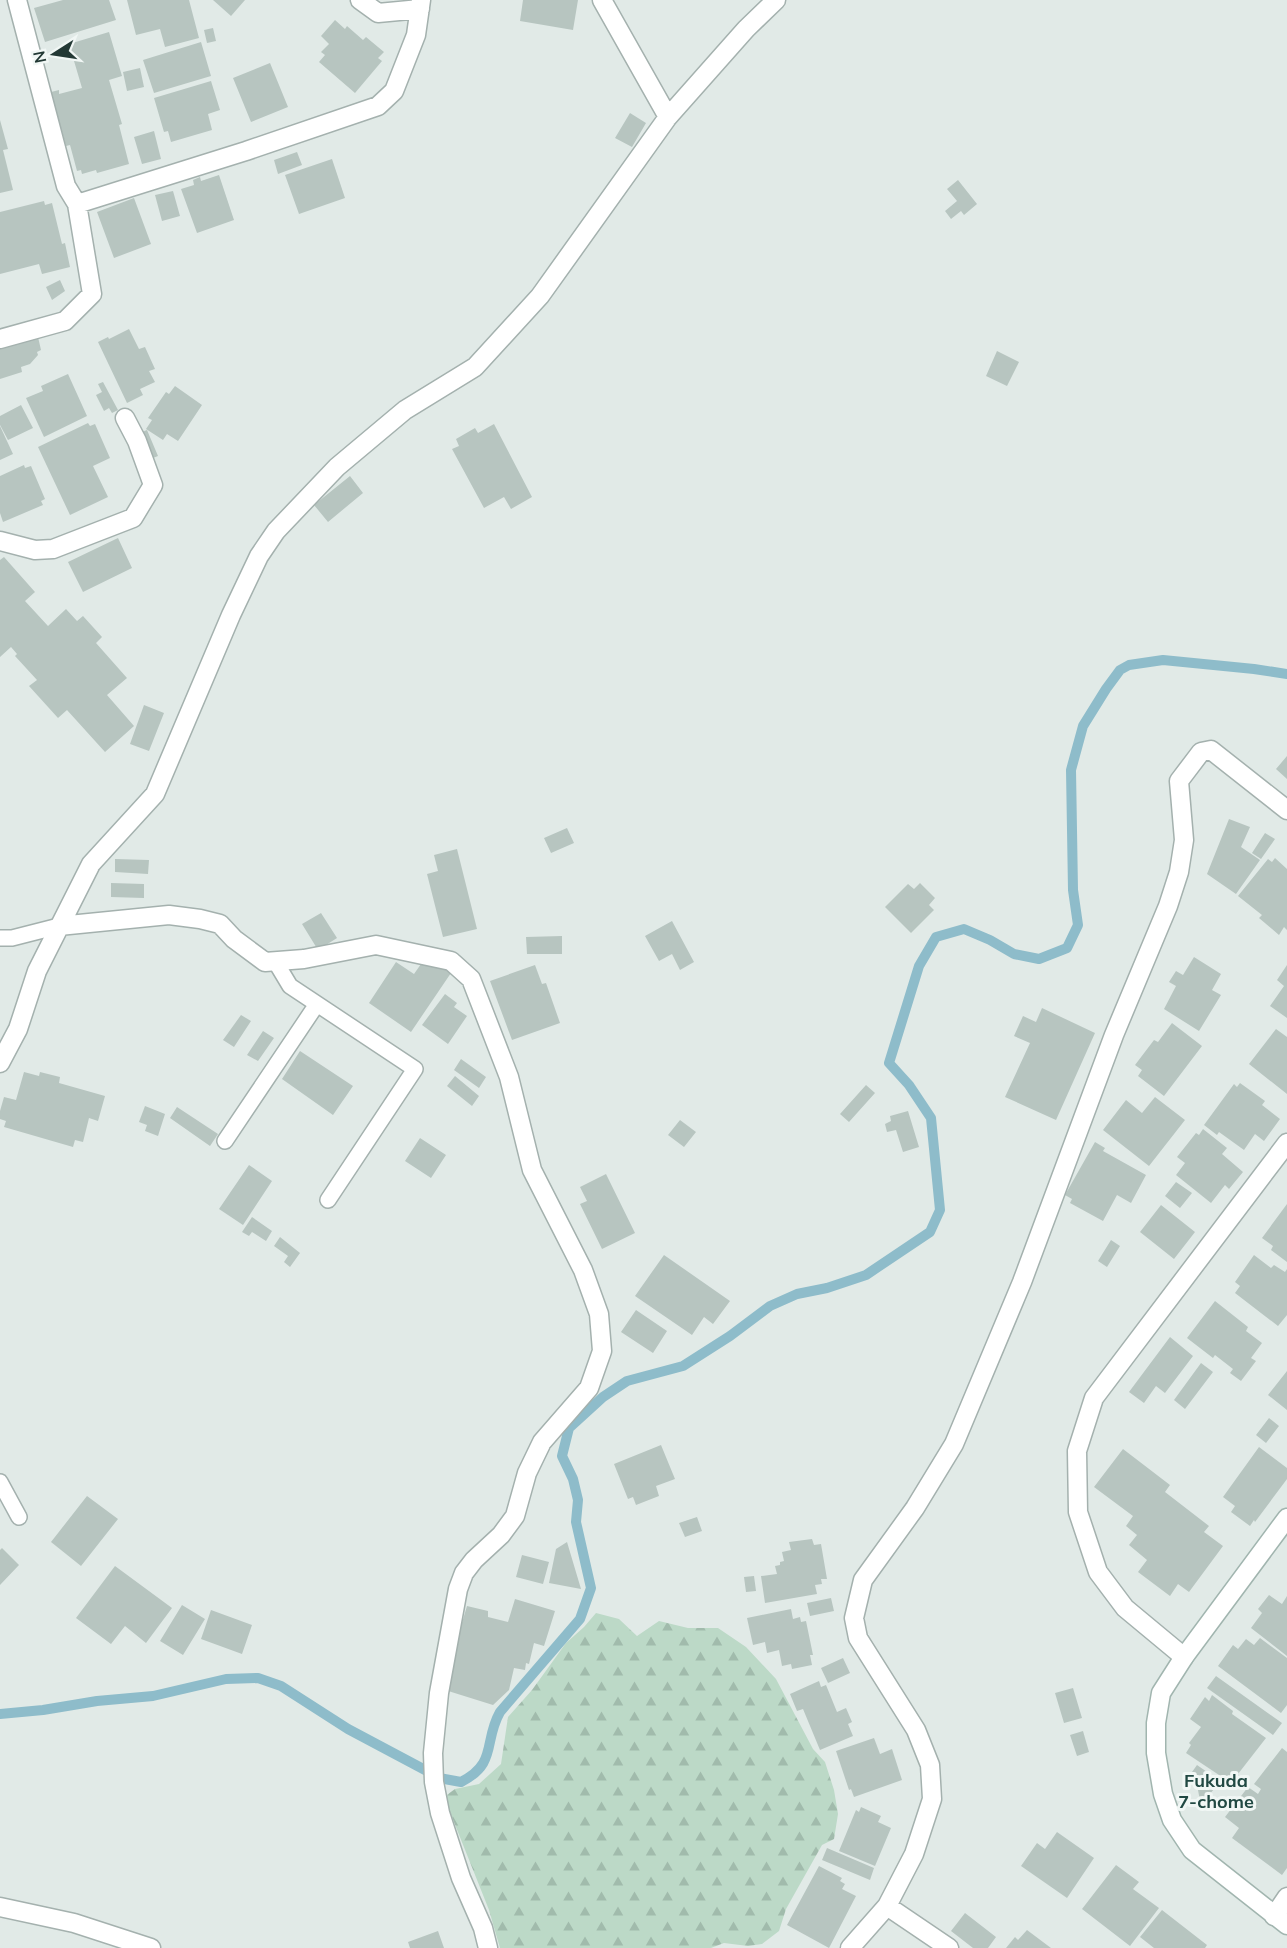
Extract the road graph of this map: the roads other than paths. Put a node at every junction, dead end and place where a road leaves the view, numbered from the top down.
1 (17, 0) edge
2 (360, 0) edge
3 (602, 0) edge
4 (776, 0) edge
5 (421, 5) edge
6 (668, 117) junction
7 (78, 204) junction
8 (0, 339) edge
9 (125, 417) dead end
10 (1, 539) edge
11 (1287, 810) edge
12 (59, 926) junction
13 (0, 938) edge
14 (275, 961) junction
15 (317, 1004) junction
16 (0, 1063) edge
17 (225, 1141) dead end
18 (1287, 1143) edge
19 (328, 1200) dead end
20 (0, 1482) edge
21 (19, 1517) dead end
22 (1287, 1518) edge
23 (1184, 1657) junction
24 (1287, 1897) edge
25 (887, 1906) junction
26 (0, 1907) edge
27 (1280, 1921) edge
28 (151, 1948) edge
29 (488, 1948) edge
30 (850, 1948) edge
31 (949, 1948) edge

1 - 7 street
2 - 5 street
3 - 6 street
4 - 6 street
5 - 7 street
6 - 12 street
7 - 8 street
9 - 10 street
11 - 25 street
12 - 13 lane
12 - 14 street
12 - 16 street
14 - 15 lane
14 - 29 street
15 - 17 lane
15 - 19 lane
18 - 23 street
20 - 21 lane
22 - 23 street
23 - 27 street
24 - 27 street
25 - 30 street
25 - 31 street
26 - 28 street

